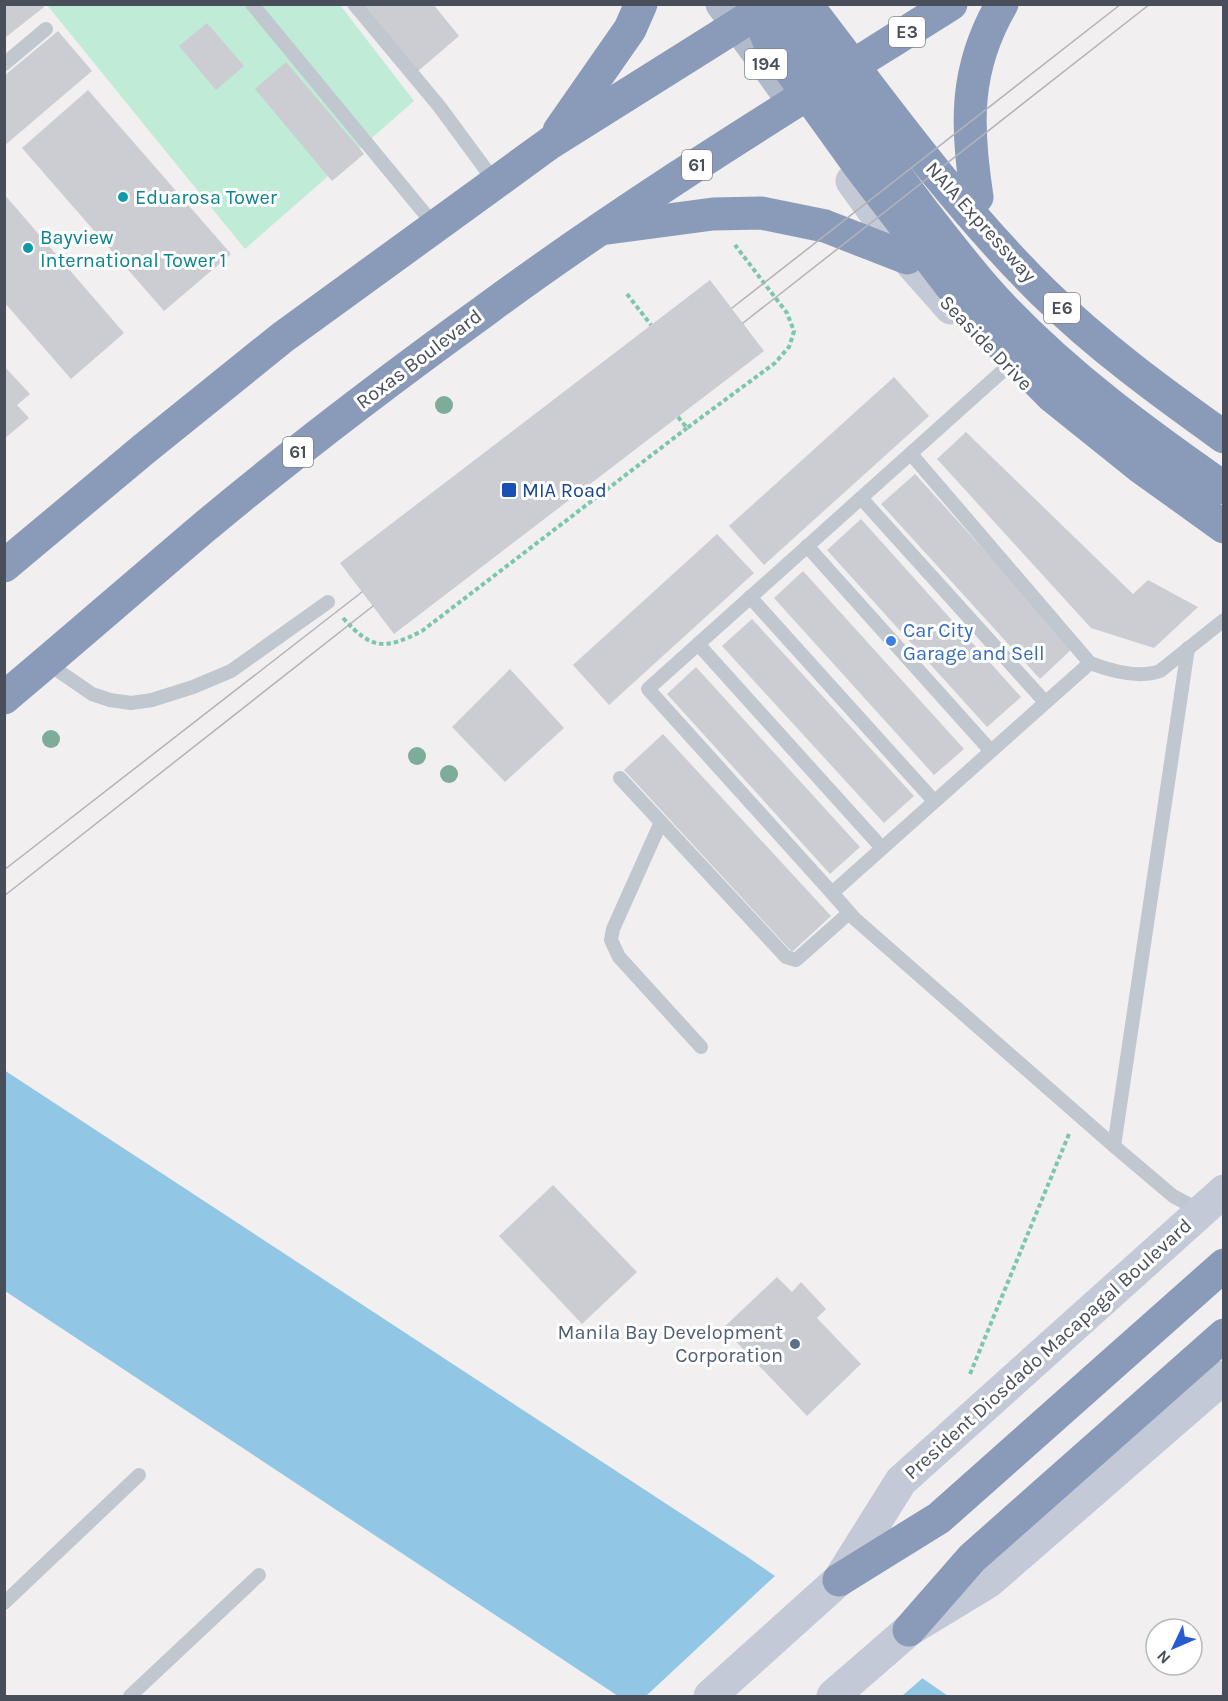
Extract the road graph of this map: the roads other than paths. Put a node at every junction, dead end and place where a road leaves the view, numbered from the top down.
1 (252, 4) edge
2 (354, 4) edge
3 (641, 4) edge
4 (772, 4) edge
5 (806, 4) edge
6 (820, 4) edge
7 (951, 4) edge
8 (1002, 4) edge
9 (738, 12) edge
10 (46, 29) dead end
11 (864, 59) junction
12 (4, 64) edge
13 (794, 101) junction
14 (550, 143) junction
15 (495, 182) junction
16 (977, 197) junction
17 (435, 226) junction
18 (601, 229) junction
19 (907, 258) junction
20 (1006, 368) junction
21 (1187, 411) junction
22 (1224, 424) edge
23 (1224, 437) edge
24 (910, 454) junction
25 (1224, 488) edge
26 (861, 498) junction
27 (1224, 527) edge
28 (1224, 540) edge
29 (807, 546) junction
30 (4, 566) edge
31 (750, 597) junction
32 (328, 602) road end
33 (1224, 620) edge
34 (698, 644) junction
35 (1188, 648) junction
36 (47, 663) junction
37 (1090, 663) junction
38 (4, 698) edge
39 (1045, 702) junction
40 (990, 750) junction
41 (620, 778) dead end
42 (934, 801) junction
43 (661, 822) junction
44 (882, 848) junction
45 (832, 893) junction
46 (849, 913) junction
47 (701, 1047) dead end
48 (1114, 1146) junction
49 (1212, 1201) edge
50 (1224, 1265) edge
51 (1224, 1335) edge
52 (1224, 1377) edge
53 (139, 1475) dead end
54 (259, 1575) dead end
55 (832, 1586) junction
56 (4, 1603) edge
57 (904, 1634) junction
58 (130, 1696) edge
59 (710, 1696) edge
60 (833, 1696) edge

1 - 17 lane
2 - 15 lane
3 - 14 highway
4 - 9 highway
4 - 25 highway
5 - 21 highway, NAIA Expressway / E6
6 - 11 main road
7 - 11 highway, E3
8 - 16 highway
9 - 13 main road, 194
9 - 14 highway
9 - 27 highway
10 - 12 lane
11 - 13 highway, Roxas Boulevard / 61
11 - 16 main road
13 - 18 highway, Roxas Boulevard / 61
13 - 19 main road, Seaside Drive
14 - 15 highway
15 - 17 highway
16 - 22 main road
17 - 30 highway
18 - 19 highway
18 - 36 highway, Roxas Boulevard / 61
19 - 20 main road, Seaside Drive
20 - 24 lane
20 - 28 main road, Seaside Drive
21 - 22 highway
21 - 23 highway, NAIA Expressway
24 - 26 lane
24 - 37 lane
26 - 29 lane
26 - 39 lane
29 - 31 lane
29 - 40 lane
31 - 34 lane
31 - 42 lane
32 - 36 lane
33 - 35 lane
34 - 44 lane
34 - 45 lane
35 - 37 lane
35 - 48 lane
36 - 38 highway, Roxas Boulevard / 61
37 - 39 lane
39 - 40 lane
40 - 42 lane
41 - 43 lane
42 - 44 lane
43 - 46 lane
43 - 47 lane
44 - 45 lane
45 - 46 lane
46 - 48 lane
48 - 49 lane
49 - 55 main road, President Diosdado Macapagal Boulevard
50 - 55 highway
51 - 57 highway
52 - 57 main road
53 - 56 lane
54 - 58 lane
55 - 59 main road, President Diosdado Macapagal Boulevard
57 - 60 main road

